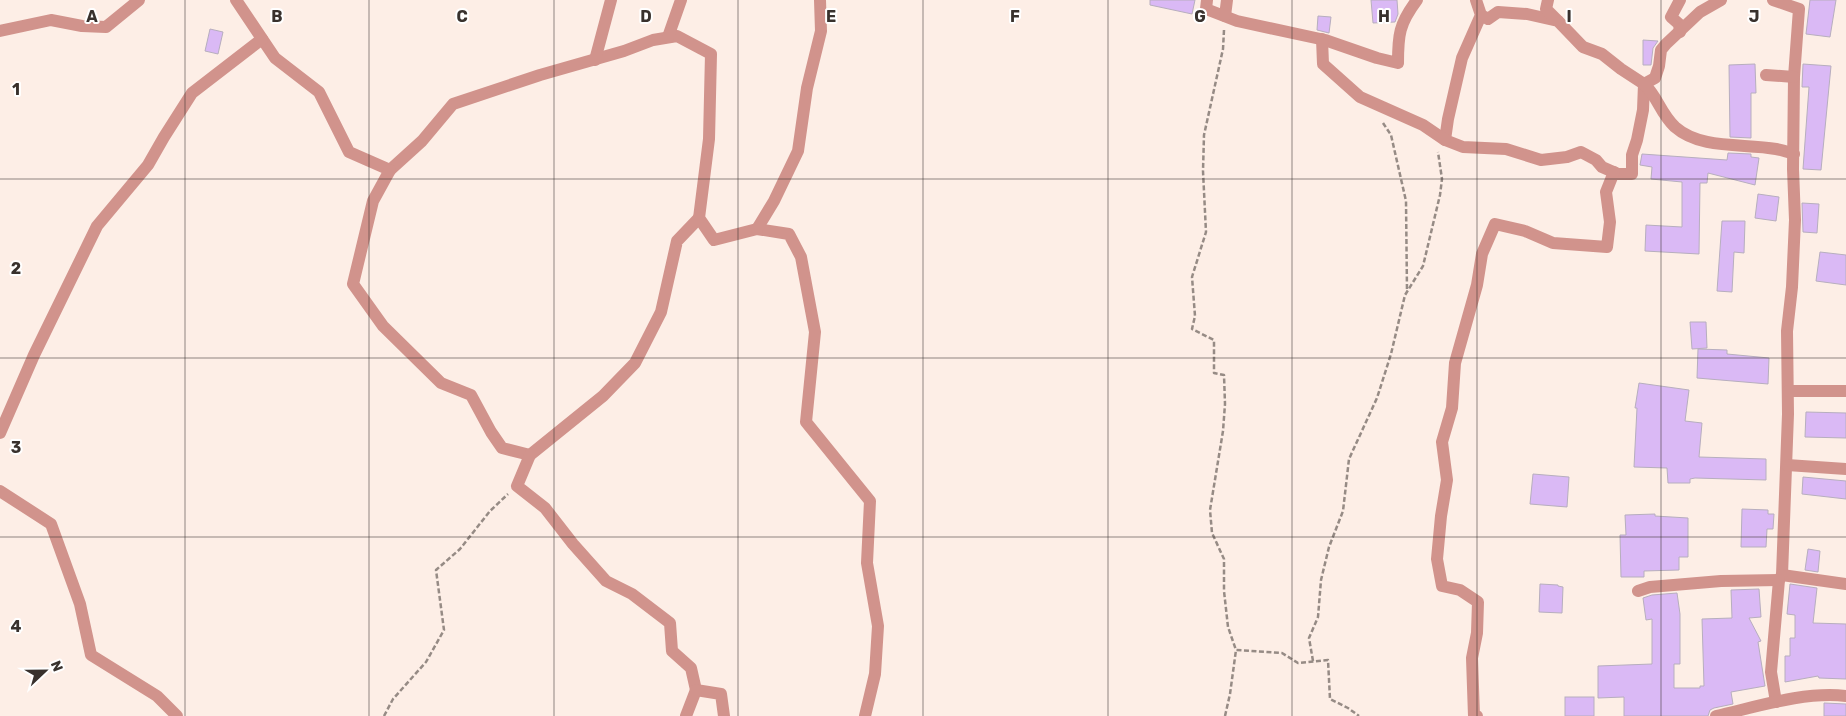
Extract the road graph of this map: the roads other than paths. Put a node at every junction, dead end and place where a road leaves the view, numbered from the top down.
1 (138, 0) edge
2 (236, 0) edge
3 (611, 0) edge
4 (681, 0) edge
5 (820, 0) edge
6 (1207, 0) edge
7 (1226, 0) edge
8 (1417, 0) edge
9 (1476, 0) edge
10 (1548, 0) edge
11 (1680, 0) edge
12 (1721, 0) edge
13 (1773, 0) edge
14 (1481, 14) junction
15 (1225, 16) junction
16 (1558, 21) junction
17 (0, 31) edge
18 (1680, 32) junction
19 (668, 37) junction
20 (262, 39) junction
21 (1322, 39) junction
22 (595, 60) junction
23 (1766, 75) dead end
24 (1794, 77) junction
25 (1644, 84) junction
26 (1440, 137) junction
27 (1794, 154) junction
28 (390, 170) junction
29 (1614, 172) junction
30 (699, 218) junction
31 (757, 229) junction
32 (1788, 391) junction
33 (1846, 391) edge
34 (0, 433) edge
35 (530, 455) junction
36 (1787, 465) junction
37 (1846, 469) edge
38 (0, 491) edge
39 (1781, 577) junction
40 (1846, 584) edge
41 (1638, 591) dead end
42 (696, 690) junction
43 (1846, 696) edge
44 (1776, 702) junction
45 (177, 716) edge
46 (686, 716) edge
47 (724, 716) edge
48 (865, 716) edge
49 (1476, 716) edge
50 (1716, 716) edge

1 - 17 street
2 - 20 street
3 - 22 street
4 - 19 street
5 - 31 street
6 - 15 street
7 - 15 street
8 - 21 street
9 - 14 street
10 - 16 street
11 - 18 street
12 - 18 street
13 - 24 street
14 - 16 street
14 - 26 street
15 - 21 street
16 - 25 street
18 - 25 street
19 - 22 street
19 - 30 street
20 - 28 street
20 - 34 street
21 - 26 street
22 - 28 street
23 - 24 street
24 - 27 street
25 - 27 street
25 - 29 street
26 - 29 street
27 - 32 street
28 - 35 street
29 - 49 street
30 - 31 street
30 - 35 street
31 - 48 street
32 - 33 street
32 - 36 street
35 - 42 street
36 - 37 street
36 - 39 street
38 - 45 street
39 - 40 street
39 - 41 street
39 - 44 street
42 - 46 street
42 - 47 street
43 - 44 street
44 - 50 street

